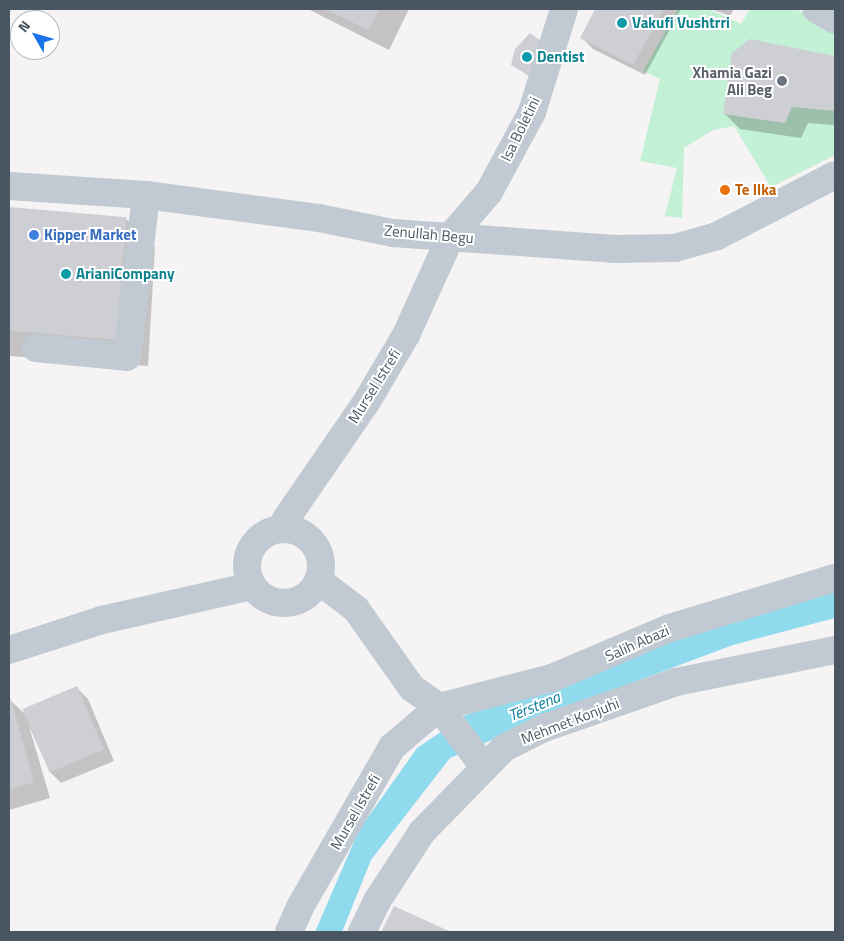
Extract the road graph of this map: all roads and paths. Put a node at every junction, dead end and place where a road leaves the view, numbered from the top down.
1 (564, 9) edge
2 (816, 9) edge
3 (835, 20) edge
4 (835, 175) edge
5 (9, 186) edge
6 (146, 195) junction
7 (451, 236) junction
8 (36, 348) dead end
9 (287, 528) junction
10 (835, 578) edge
11 (318, 580) junction
12 (252, 586) junction
13 (9, 650) edge
14 (835, 650) edge
15 (439, 707) junction
16 (484, 767) junction
17 (289, 932) edge
18 (362, 932) edge

1 - 7 street, Isa Boletini
2 - 3 street
4 - 7 street, Zenullah Begu
5 - 6 street, Zenullah Begu
6 - 7 street, Zenullah Begu
6 - 8 street
7 - 9 street, Mursel Istrefi
9 - 11 street
9 - 12 street
10 - 15 street, Salih Abazi
11 - 12 street
11 - 15 street
12 - 13 street
14 - 16 street, Mehmet Konjuhi
15 - 16 street
15 - 17 street, Mursel Istrefi
16 - 18 street, Mehmet Konjuhi

